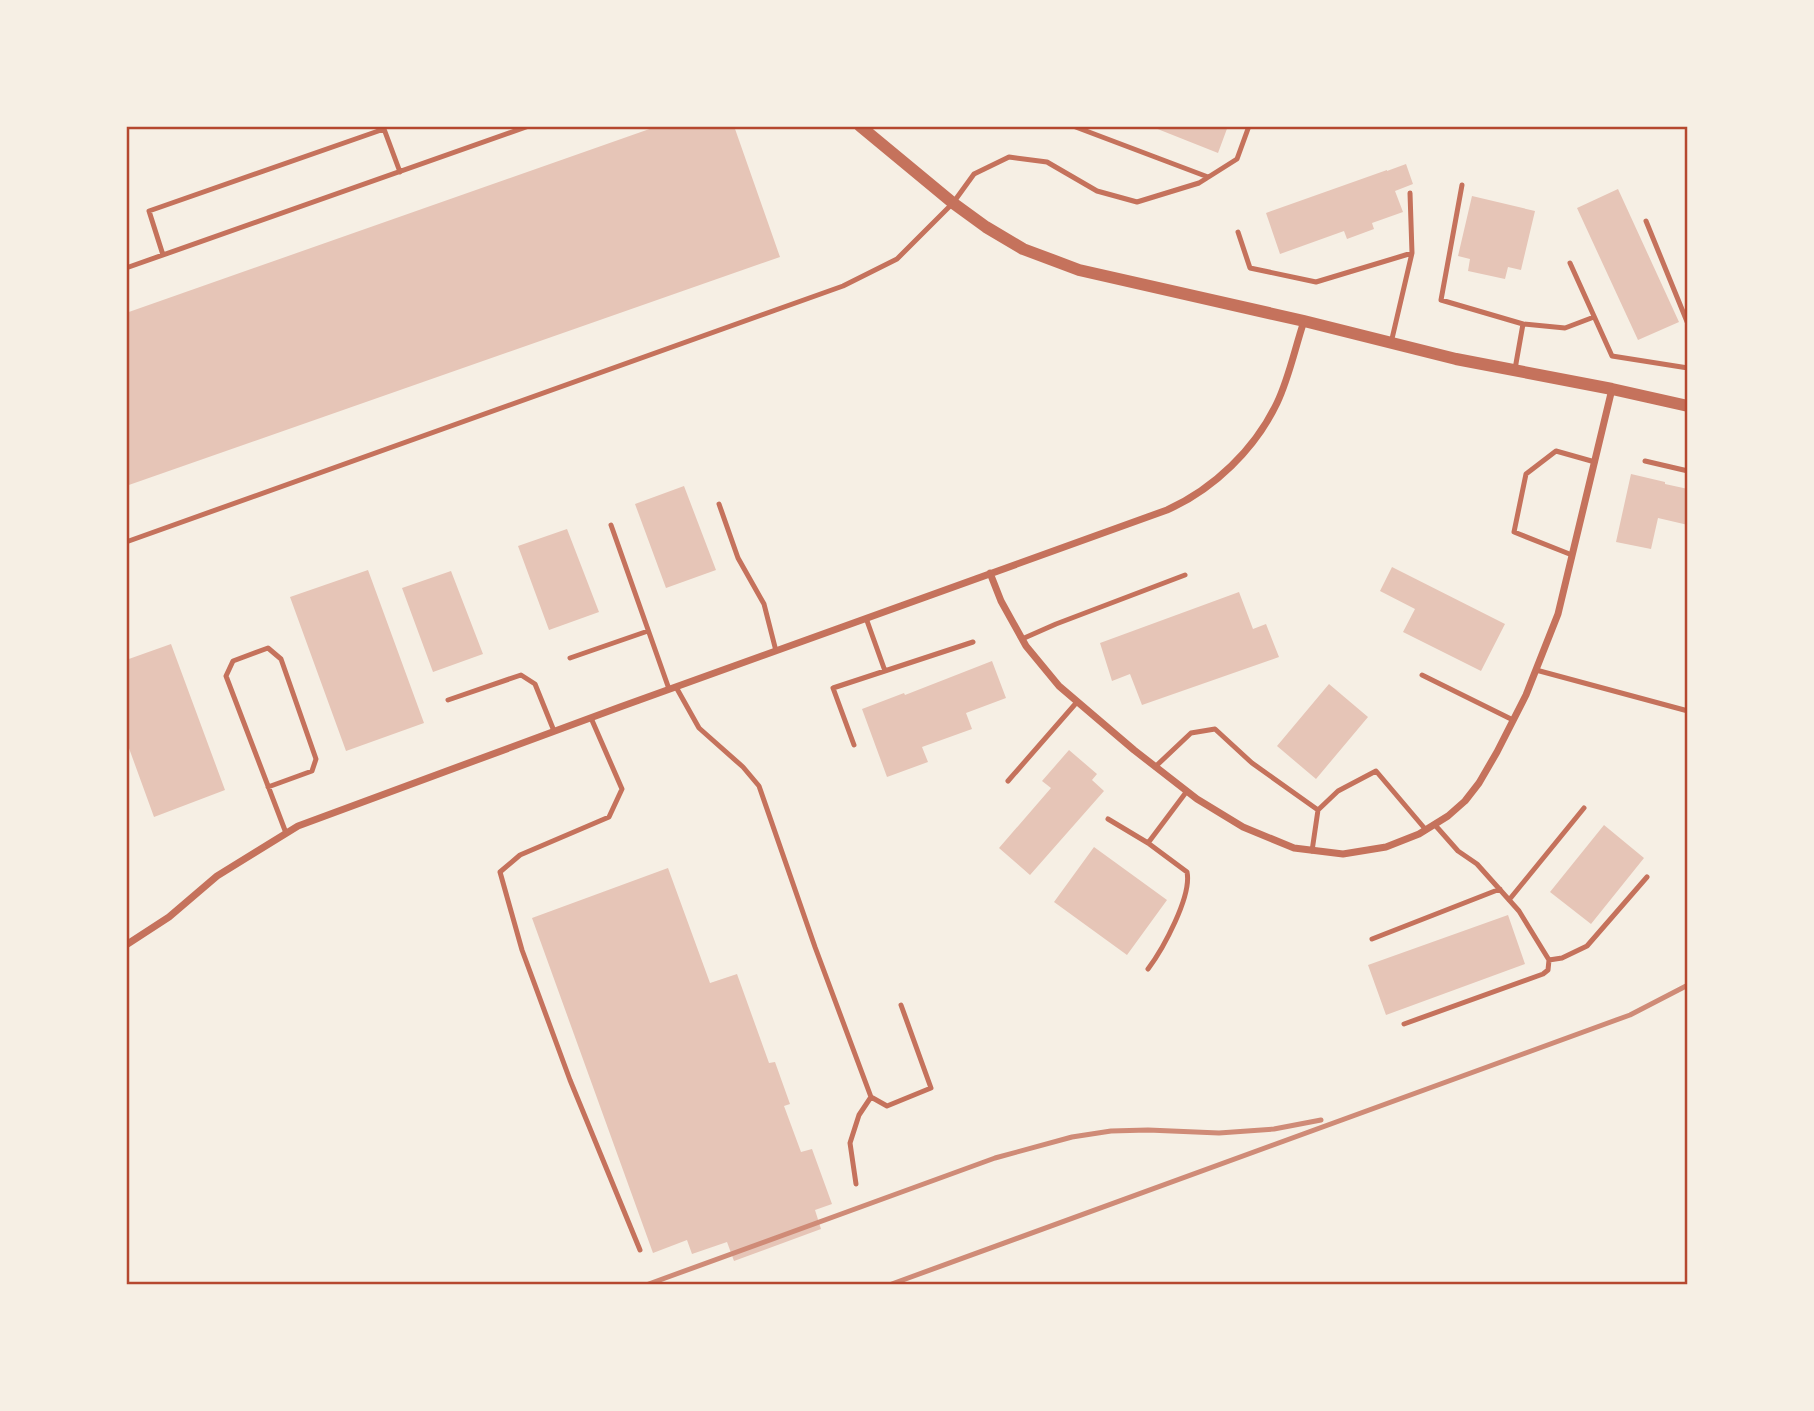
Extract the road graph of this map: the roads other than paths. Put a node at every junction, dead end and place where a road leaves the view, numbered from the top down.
1 (529, 126) edge
2 (860, 126) edge
3 (1073, 126) edge
4 (1249, 126) edge
5 (400, 172) junction
6 (1208, 177) junction
7 (1462, 185) dead end
8 (1409, 193) dead end
9 (953, 203) junction
10 (1646, 221) dead end
11 (1238, 232) dead end
12 (1412, 253) junction
13 (163, 255) junction
14 (1570, 263) dead end
15 (126, 268) edge
16 (1594, 317) junction
17 (1304, 321) junction
18 (1522, 324) junction
19 (1688, 324) edge
20 (1391, 343) junction
21 (1688, 368) edge
22 (1515, 370) junction
23 (1612, 389) junction
24 (1688, 406) edge
25 (1645, 461) dead end
26 (1595, 462) junction
27 (1688, 471) edge
28 (719, 504) dead end
29 (611, 526) dead end
30 (126, 542) edge
31 (1572, 555) junction
32 (990, 573) junction
33 (1185, 575) dead end
34 (866, 618) junction
35 (648, 631) junction
36 (1022, 639) junction
37 (973, 642) dead end
38 (776, 651) junction
39 (570, 658) dead end
40 (1536, 670) junction
41 (885, 671) junction
42 (1422, 675) dead end
43 (673, 688) junction
44 (448, 700) dead end
45 (1077, 702) junction
46 (1688, 711) edge
47 (592, 718) junction
48 (1513, 720) junction
49 (554, 731) junction
50 (854, 745) dead end
51 (1155, 767) junction
52 (1008, 781) dead end
53 (268, 788) junction
54 (1187, 791) junction
55 (1584, 808) dead end
56 (1318, 810) junction
57 (1108, 819) dead end
58 (1434, 825) junction
59 (1426, 830) junction
60 (286, 833) junction
61 (1148, 843) junction
62 (1312, 851) junction
63 (1647, 877) dead end
64 (1500, 890) junction
65 (1509, 900) junction
66 (1372, 939) dead end
67 (126, 945) edge
68 (1549, 960) junction
69 (1148, 969) dead end
70 (901, 1005) dead end
71 (1404, 1024) dead end
72 (871, 1097) junction
73 (856, 1184) dead end
74 (640, 1250) dead end

1 - 5 lane
2 - 9 street
3 - 6 lane
4 - 6 lane
5 - 13 lane
5 - 13 lane
6 - 9 lane
7 - 18 lane
8 - 12 lane
9 - 17 street
9 - 30 lane
10 - 19 lane
11 - 12 lane
12 - 20 lane
13 - 15 lane
14 - 16 lane
16 - 18 lane
16 - 21 lane
17 - 20 street
17 - 32 street
18 - 22 lane
20 - 22 street
22 - 23 street
23 - 24 street
23 - 26 street
25 - 27 lane
26 - 31 street
26 - 31 lane
28 - 38 lane
29 - 35 lane
31 - 40 street
32 - 34 street
32 - 36 street
33 - 36 lane
34 - 38 street
34 - 41 lane
35 - 39 lane
35 - 43 lane
36 - 45 street
37 - 41 lane
38 - 43 street
40 - 46 lane
40 - 48 street
41 - 50 lane
42 - 48 lane
43 - 47 street
43 - 72 lane
44 - 49 lane
45 - 51 street
45 - 52 lane
47 - 49 street
47 - 74 lane
48 - 58 street
49 - 60 street
51 - 54 street
51 - 56 lane
53 - 53 lane
53 - 60 lane
54 - 61 lane
54 - 62 street
55 - 65 lane
56 - 59 lane
56 - 62 lane
57 - 61 lane
58 - 59 street
58 - 64 lane
59 - 62 street
60 - 67 street
61 - 69 lane
63 - 68 lane
64 - 65 lane
64 - 66 lane
65 - 68 lane
68 - 71 lane
70 - 72 lane
72 - 73 lane

